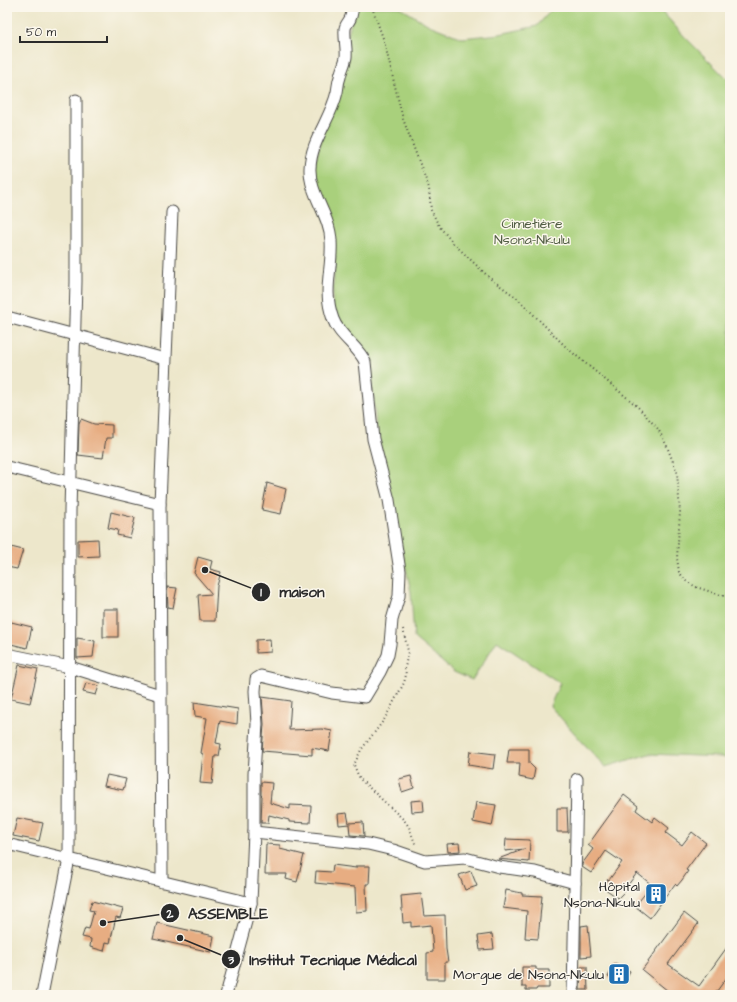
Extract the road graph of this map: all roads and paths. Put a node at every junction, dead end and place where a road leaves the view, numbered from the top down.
1 (353, 7) edge
2 (372, 7) edge
3 (76, 100) dead end
4 (172, 212) dead end
5 (7, 317) edge
6 (75, 335) junction
7 (165, 359) junction
8 (7, 468) edge
9 (71, 483) junction
10 (160, 504) junction
11 (730, 598) edge
12 (403, 628) dead end
13 (7, 654) edge
14 (70, 667) junction
15 (160, 695) junction
16 (577, 779) dead end
17 (254, 832) junction
18 (7, 844) edge
19 (69, 859) junction
20 (424, 860) junction
21 (162, 882) junction
22 (575, 883) junction
23 (251, 903) junction
24 (42, 995) edge
25 (226, 995) edge
26 (573, 995) edge

1 - 17 street
2 - 11 path
3 - 6 street
4 - 7 street
5 - 6 street
6 - 7 street
6 - 9 street
7 - 10 street
8 - 9 street
9 - 10 street
9 - 14 street
10 - 15 street
12 - 20 path
13 - 14 street
14 - 15 street
14 - 19 street
15 - 21 street
16 - 22 street
17 - 20 street
17 - 23 street
18 - 19 street
19 - 21 street
19 - 24 street
20 - 22 street
21 - 23 street
22 - 26 street
23 - 25 street

